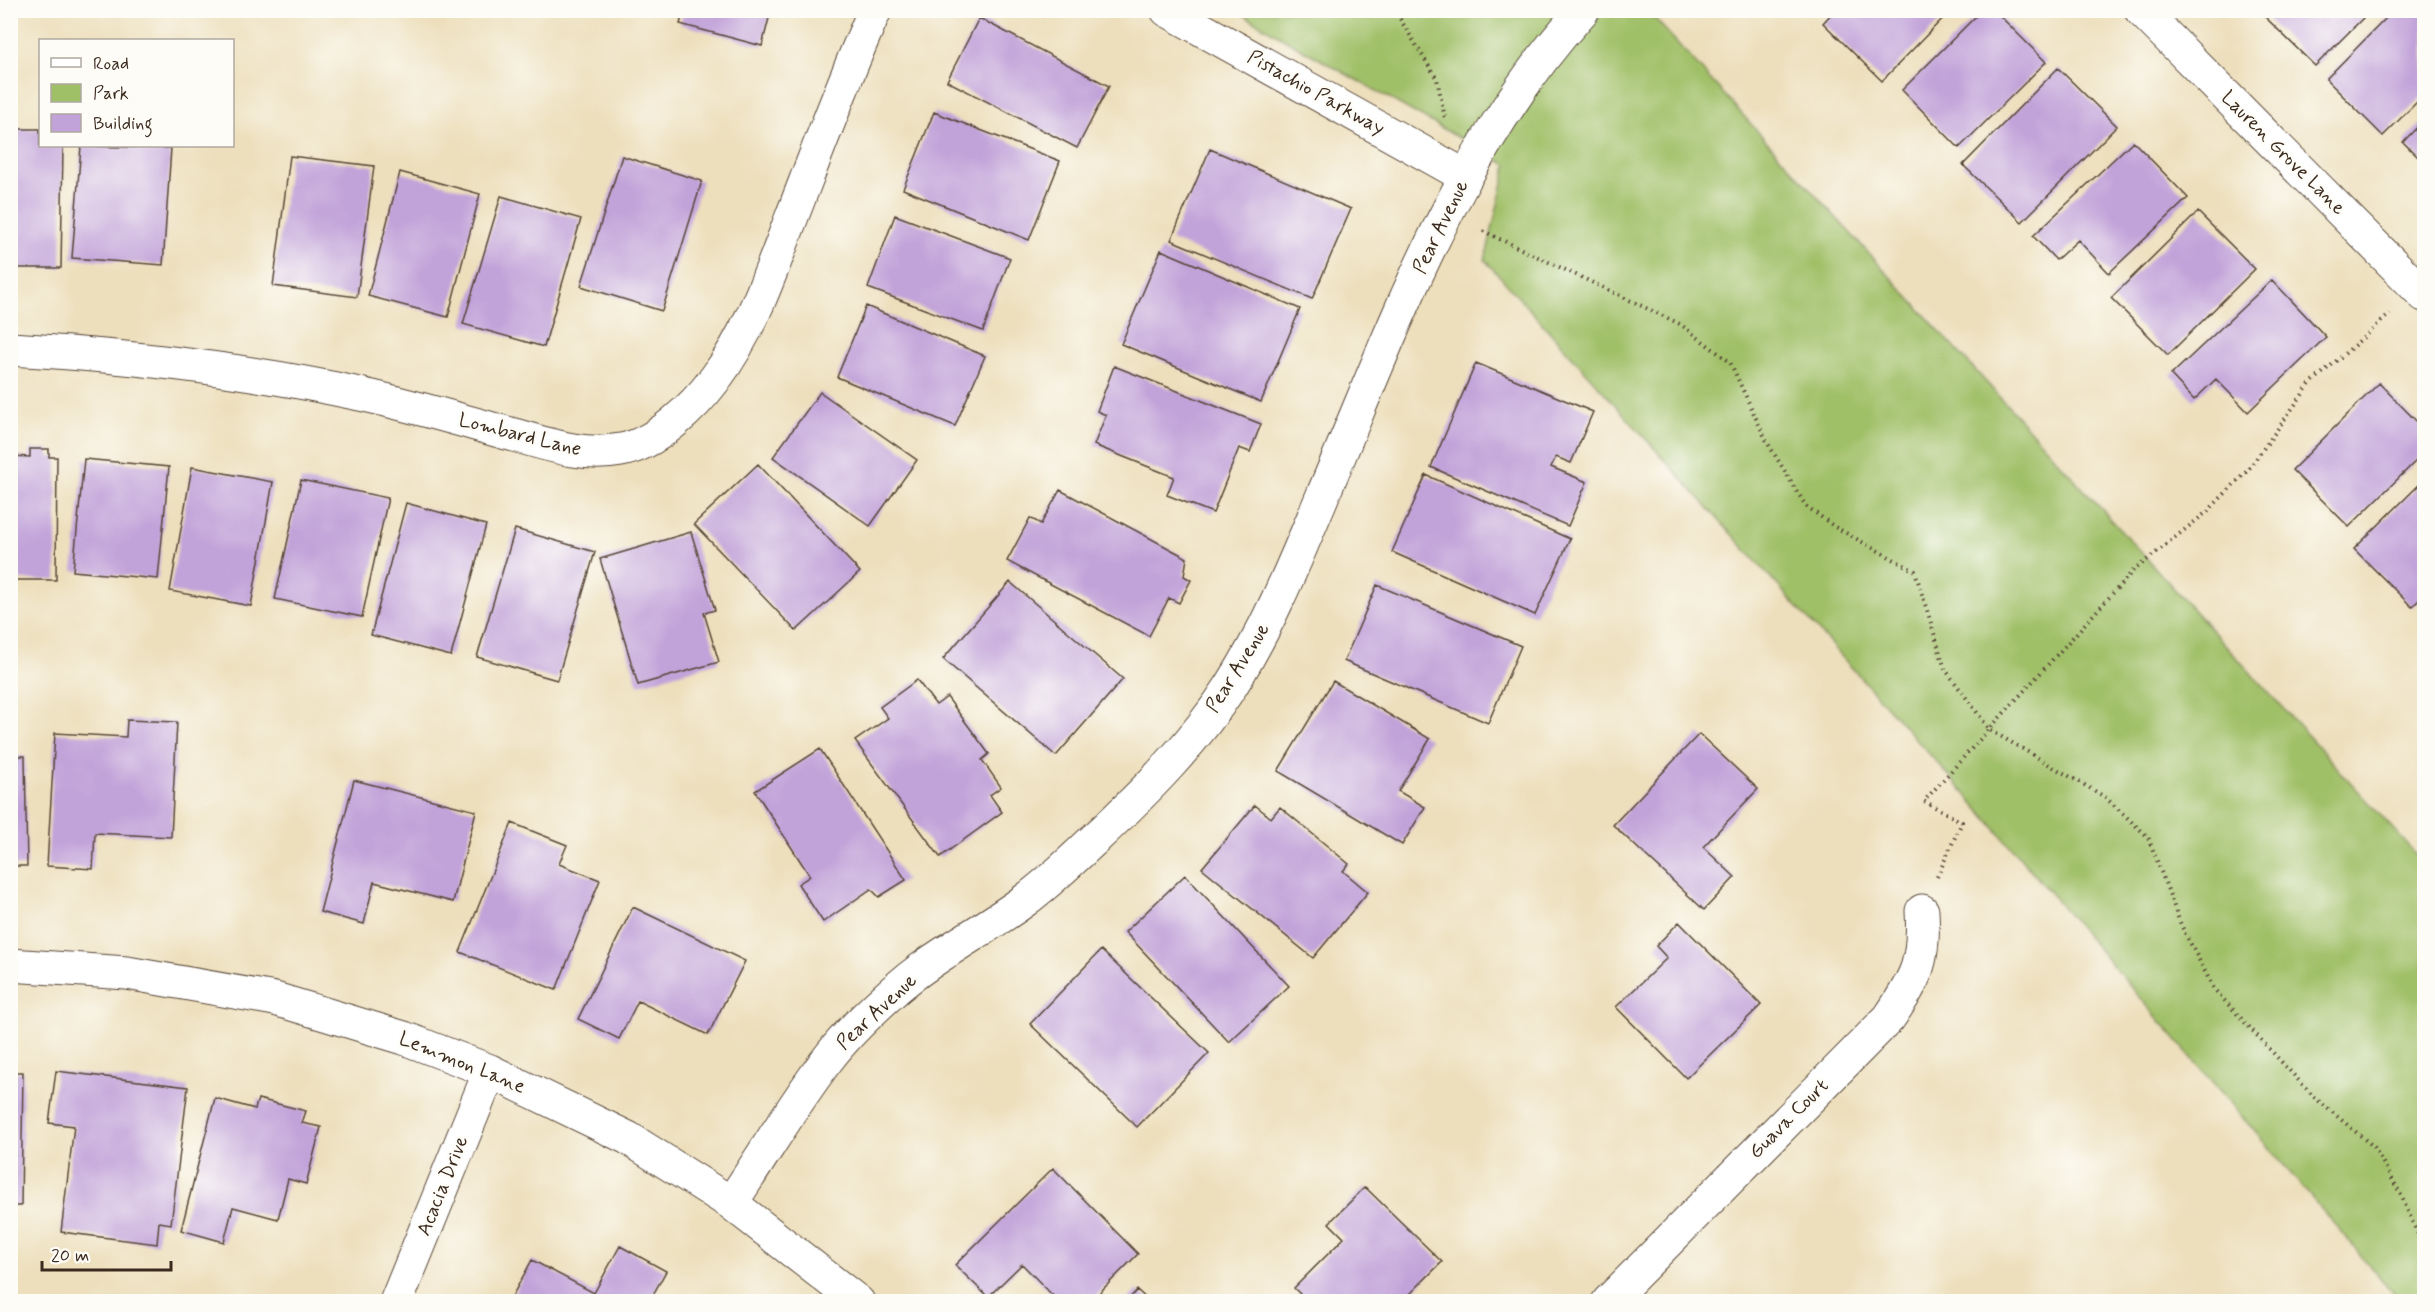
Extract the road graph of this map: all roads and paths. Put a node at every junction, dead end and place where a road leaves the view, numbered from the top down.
1 (875, 10) edge
2 (1167, 10) edge
3 (1392, 10) edge
4 (1583, 10) edge
5 (2141, 10) edge
6 (1445, 118) dead end
7 (1465, 176) junction
8 (1478, 228) dead end
9 (2422, 292) edge
10 (10, 349) edge
11 (1990, 730) junction
12 (1922, 911) joint
13 (10, 965) edge
14 (490, 1071) junction
15 (731, 1203) junction
16 (2424, 1248) edge
17 (396, 1302) edge
18 (858, 1302) edge
19 (1608, 1302) edge

1 - 10 street, Lombard Lane
2 - 7 street, Pistachio Parkway
3 - 6 path
4 - 7 street, Pear Avenue
5 - 9 street, Lauren Grove Lane
7 - 15 street, Pear Avenue
8 - 11 path
9 - 11 path
11 - 12 path
11 - 16 path
12 - 19 street, Guava Court
13 - 14 street, Lemmon Lane
14 - 15 street, Lemmon Lane
14 - 17 street, Acacia Drive
15 - 18 street, Lemmon Lane

